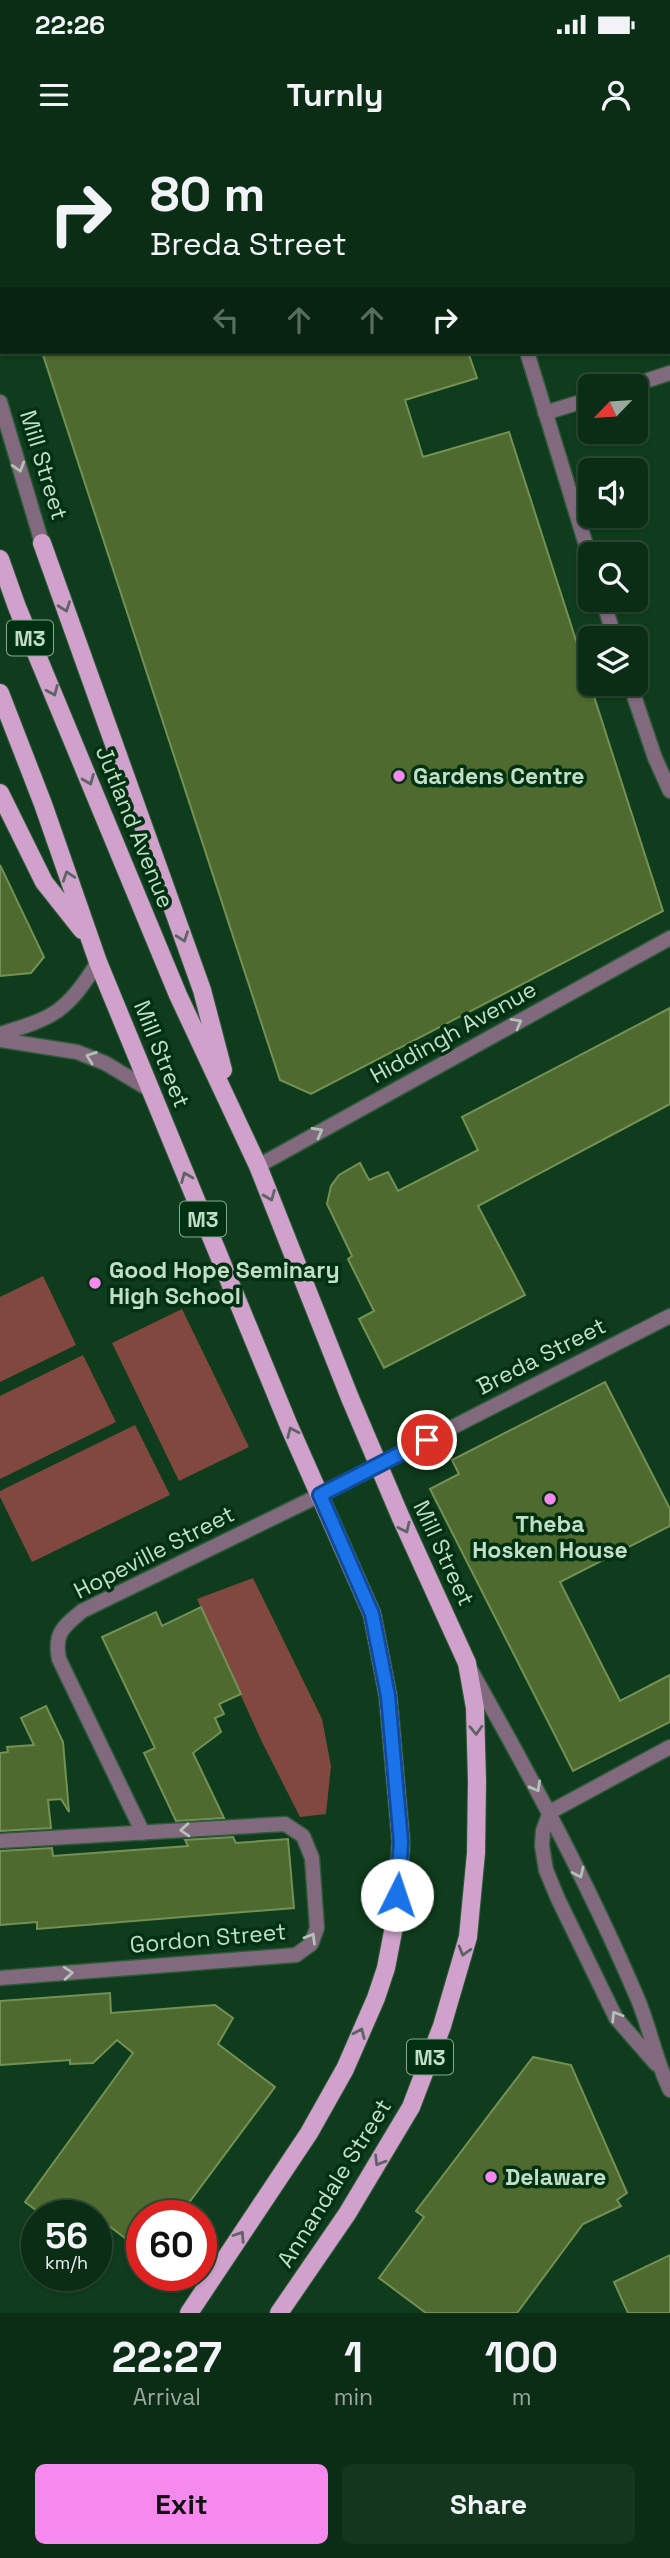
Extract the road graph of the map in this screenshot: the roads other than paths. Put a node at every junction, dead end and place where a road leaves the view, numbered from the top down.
1 (528, 354) edge
2 (670, 373) edge
3 (648, 380) edge
4 (0, 402) edge
5 (578, 403) edge
6 (545, 413) junction
7 (585, 542) edge
8 (42, 543) joint
9 (0, 559) edge
10 (0, 693) edge
11 (634, 696) edge
12 (670, 791) edge
13 (0, 793) edge
14 (670, 938) edge
15 (90, 941) junction
16 (98, 962) junction
17 (0, 1034) edge
18 (0, 1040) edge
19 (150, 1090) junction
20 (233, 1111) junction
21 (258, 1166) junction
22 (670, 1316) edge
23 (378, 1465) junction
24 (320, 1495) junction
25 (467, 1663) junction
26 (670, 1747) edge
27 (550, 1812) junction
28 (144, 1833) junction
29 (0, 1841) edge
30 (0, 1978) edge
31 (659, 2068) junction
32 (670, 2090) edge
33 (189, 2313) edge
34 (279, 2313) edge

1 - 6 street
2 - 3 street
4 -> 8 street, Mill Street
5 - 6 street
6 - 7 street
8 -> 20 main road
9 -> 20 main road, Jutland Avenue / M3
15 -> 10 main road, M3
11 - 12 street
13 - 15 main road
21 -> 14 street, Hiddingh Avenue
15 - 16 main road, Mill Street / M3
16 - 17 street
16 - 19 main road, Mill Street / M3
19 -> 18 street
24 -> 19 main road, Mill Street / M3
20 - 21 main road, Mill Street / M3
21 -> 23 main road, Mill Street / M3
22 - 23 street, Breda Street
23 - 24 street, Breda Street
23 -> 25 main road, Mill Street / M3
24 - 28 street, Hopeville Street
33 -> 24 main road, Annandale Street / M3
25 -> 27 street, Mill Street
25 -> 34 main road, Annandale Street / M3
26 - 27 street
27 -> 31 street, Mill Street
31 -> 27 street, Mill Street
28 - 29 street, Gordon Street
30 -> 28 street, Gordon Street
31 - 32 street, Mill Street

